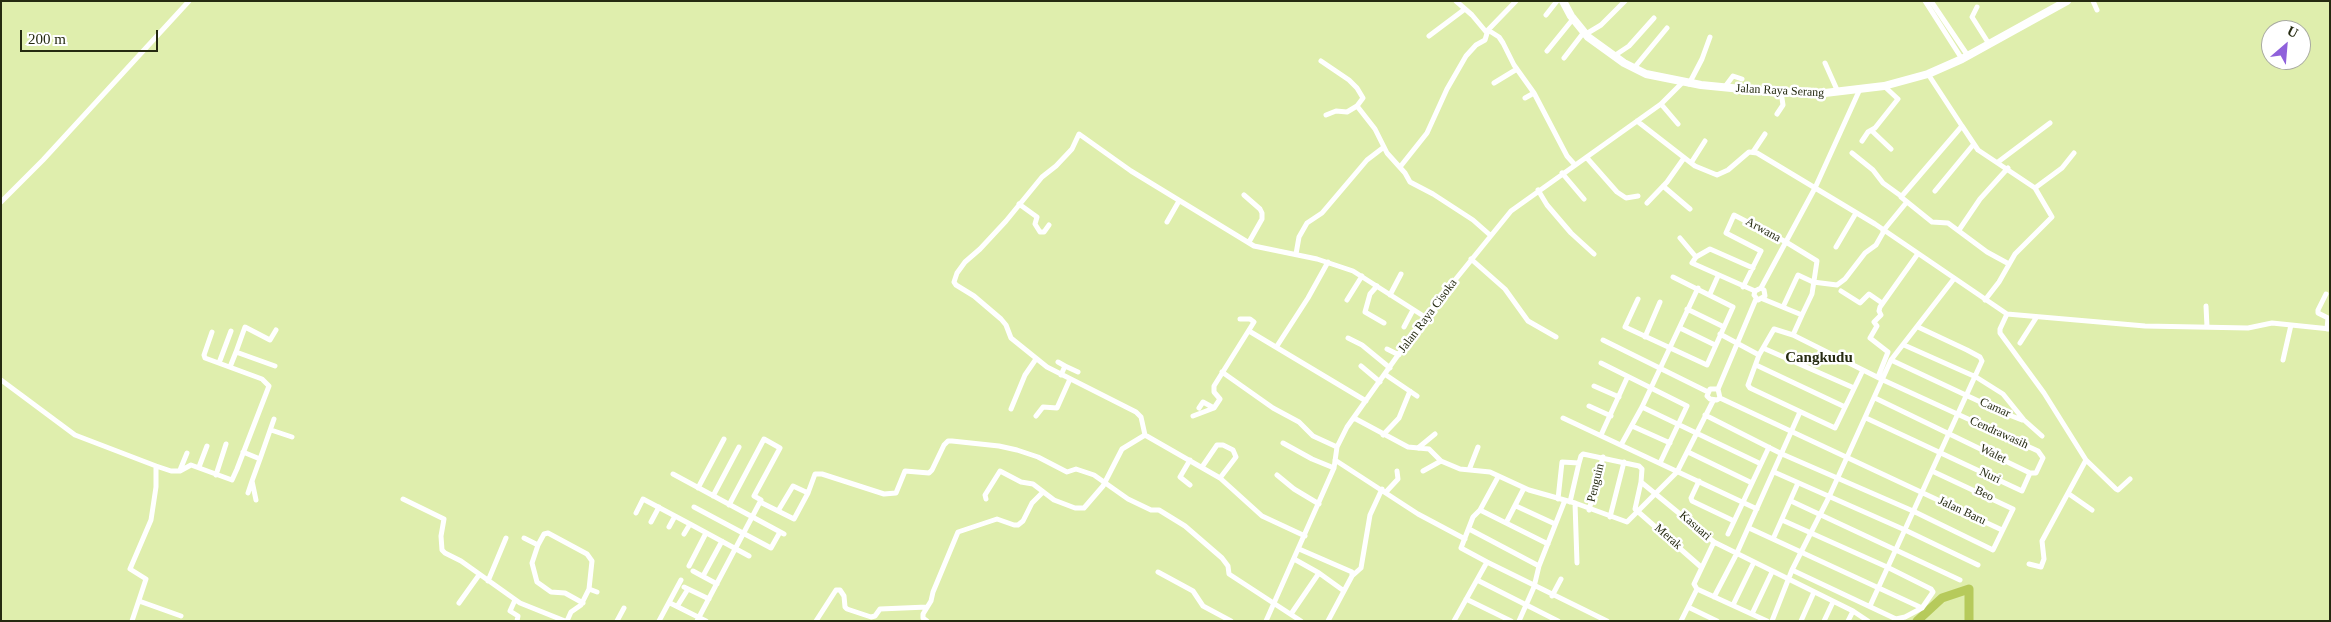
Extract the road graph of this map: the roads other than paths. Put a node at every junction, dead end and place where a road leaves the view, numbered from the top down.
1 (188, 1) edge
2 (1456, 1) edge
3 (1516, 1) edge
4 (1557, 1) edge
5 (1563, 1) edge
6 (1625, 1) edge
7 (1925, 1) edge
8 (1932, 1) edge
9 (2067, 1) edge
10 (2092, 1) edge
11 (2055, 4) edge
12 (1977, 7) dead end
13 (1465, 9) junction
14 (2097, 10) dead end
15 (1546, 15) dead end
16 (1654, 18) dead end
17 (1573, 19) junction
18 (1667, 28) dead end
19 (1488, 31) junction
20 (1585, 33) junction
21 (1429, 36) dead end
22 (1710, 37) dead end
23 (1989, 44) junction
24 (1547, 51) dead end
25 (1614, 56) junction
26 (1564, 58) dead end
27 (1965, 58) junction
28 (1321, 61) dead end
29 (1825, 62) dead end
30 (1634, 68) junction
31 (1516, 69) junction
32 (1928, 74) junction
33 (1742, 79) dead end
34 (1494, 83) dead end
35 (1686, 83) junction
36 (1884, 86) junction
37 (1724, 88) junction
38 (1860, 89) junction
39 (1780, 92) junction
40 (1838, 92) junction
41 (1534, 93) junction
42 (1525, 98) dead end
43 (1662, 104) junction
44 (1356, 106) junction
45 (1777, 114) dead end
46 (1326, 115) dead end
47 (1637, 121) junction
48 (2050, 123) dead end
49 (1678, 124) dead end
50 (1962, 126) junction
51 (1872, 131) junction
52 (1764, 134) dead end
53 (1705, 140) dead end
54 (1862, 141) dead end
55 (1973, 145) junction
56 (1384, 147) junction
57 (1891, 149) dead end
58 (1753, 152) junction
59 (1852, 153) dead end
60 (2074, 154) dead end
61 (1587, 158) junction
62 (1684, 158) junction
63 (1998, 162) junction
64 (1691, 163) junction
65 (1575, 165) junction
66 (1400, 166) junction
67 (2008, 168) junction
68 (1562, 173) junction
69 (1663, 186) junction
70 (1815, 188) junction
71 (2035, 188) junction
72 (1538, 190) junction
73 (1935, 191) dead end
74 (1244, 195) dead end
75 (1638, 196) dead end
76 (1901, 196) junction
77 (1584, 200) dead end
78 (1179, 201) junction
79 (1, 202) edge
80 (1647, 203) dead end
81 (1906, 203) junction
82 (1019, 204) junction
83 (1690, 209) dead end
84 (1856, 213) junction
85 (1167, 222) dead end
86 (1050, 225) dead end
87 (1959, 230) junction
88 (1884, 231) junction
89 (1490, 235) junction
90 (1680, 238) dead end
91 (1249, 242) junction
92 (1786, 242) junction
93 (1836, 247) dead end
94 (1296, 254) junction
95 (1594, 254) dead end
96 (1917, 255) junction
97 (1696, 257) junction
98 (1471, 259) junction
99 (1328, 262) junction
100 (2009, 264) junction
101 (1753, 268) junction
102 (1402, 274) dead end
103 (1362, 276) junction
104 (1718, 276) junction
105 (1672, 277) dead end
106 (1953, 280) junction
107 (1813, 282) junction
108 (1377, 286) junction
109 (1743, 287) junction
110 (1698, 288) junction
111 (1762, 288) junction
112 (1755, 291) junction
113 (1841, 291) dead end
114 (1710, 294) junction
115 (2326, 294) dead end
116 (1390, 295) junction
117 (1638, 299) dead end
118 (1756, 299) junction
119 (1763, 299) junction
120 (1346, 300) dead end
121 (1985, 300) junction
122 (1660, 302) dead end
123 (1882, 303) junction
124 (2206, 306) dead end
125 (1783, 307) junction
126 (1687, 309) junction
127 (1413, 310) junction
128 (2007, 314) junction
129 (1802, 315) junction
130 (1426, 317) junction
131 (2036, 318) junction
132 (1240, 319) dead end
133 (1384, 323) dead end
134 (2291, 325) junction
135 (2207, 326) junction
136 (1404, 327) dead end
137 (1724, 327) junction
138 (1918, 327) junction
139 (1680, 328) junction
140 (2329, 329) edge
141 (276, 330) dead end
142 (231, 331) dead end
143 (1249, 331) junction
144 (212, 332) dead end
145 (1720, 334) junction
146 (1793, 335) junction
147 (1556, 337) dead end
148 (1645, 337) junction
149 (1348, 338) dead end
150 (1604, 340) dead end
151 (2020, 343) dead end
152 (1738, 344) junction
153 (1904, 344) junction
154 (1715, 345) junction
155 (1277, 346) junction
156 (1670, 348) junction
157 (1763, 348) junction
158 (1387, 349) dead end
159 (236, 352) junction
160 (1399, 355) junction
161 (1759, 355) junction
162 (1036, 359) junction
163 (1891, 360) junction
164 (2283, 360) dead end
165 (1058, 362) dead end
166 (218, 363) junction
167 (1601, 363) dead end
168 (1756, 365) junction
169 (275, 366) dead end
170 (1065, 366) junction
171 (1361, 366) dead end
172 (230, 367) junction
173 (1390, 368) junction
174 (1659, 368) junction
175 (1863, 370) junction
176 (1078, 372) dead end
177 (1222, 372) junction
178 (1061, 375) junction
179 (1386, 375) junction
180 (1976, 377) junction
181 (1627, 378) junction
182 (1881, 378) junction
183 (1, 380) edge
184 (1070, 380) junction
185 (1380, 382) junction
186 (1594, 386) dead end
187 (1650, 388) junction
188 (1854, 388) junction
189 (1718, 389) junction
190 (1410, 391) junction
191 (1708, 392) junction
192 (2003, 394) junction
193 (1417, 396) dead end
194 (1967, 396) junction
195 (1619, 397) junction
196 (1720, 398) junction
197 (1875, 398) junction
198 (2000, 400) dead end
199 (1366, 401) junction
200 (1713, 401) junction
201 (1589, 406) dead end
202 (1642, 407) junction
203 (1845, 407) junction
204 (1199, 408) dead end
205 (1214, 408) junction
206 (1011, 409) dead end
207 (1800, 412) junction
208 (1705, 415) junction
209 (1958, 415) junction
210 (1036, 416) dead end
211 (1193, 416) dead end
212 (1611, 416) junction
213 (1354, 418) junction
214 (1563, 418) dead end
215 (1866, 418) junction
216 (274, 419) dead end
217 (2024, 420) junction
218 (1632, 426) junction
219 (1679, 426) junction
220 (271, 430) junction
221 (1792, 432) junction
222 (1435, 434) dead end
223 (1696, 434) junction
224 (1950, 434) junction
225 (1144, 435) junction
226 (1383, 435) junction
227 (1601, 435) junction
228 (2042, 436) dead end
229 (292, 437) dead end
230 (724, 439) dead end
231 (1283, 443) dead end
232 (1670, 443) junction
233 (226, 444) dead end
234 (1621, 445) junction
235 (207, 446) dead end
236 (739, 447) dead end
237 (1478, 447) dead end
238 (1769, 447) junction
239 (1337, 448) junction
240 (1418, 448) junction
241 (243, 452) junction
242 (1688, 452) junction
243 (1941, 452) junction
244 (187, 454) dead end
245 (1782, 454) junction
246 (1603, 457) junction
247 (1846, 458) junction
248 (260, 459) junction
249 (1190, 460) junction
250 (1336, 460) junction
251 (2086, 460) junction
252 (1441, 461) junction
253 (1624, 462) junction
254 (1579, 463) junction
255 (1660, 463) junction
256 (1761, 464) junction
257 (156, 466) junction
258 (1202, 467) junction
259 (199, 468) junction
260 (1334, 468) junction
261 (180, 470) junction
262 (1469, 470) junction
263 (1397, 471) dead end
264 (1423, 471) dead end
265 (1932, 471) junction
266 (1677, 472) junction
267 (1774, 472) junction
268 (2033, 473) junction
269 (673, 474) dead end
270 (216, 475) junction
271 (1277, 475) dead end
272 (1498, 477) junction
273 (1838, 477) junction
274 (1220, 478) junction
275 (2130, 479) dead end
276 (252, 481) junction
277 (1699, 481) junction
278 (1641, 482) junction
279 (1105, 483) junction
280 (1752, 483) junction
281 (1798, 483) junction
282 (1190, 485) dead end
283 (698, 488) junction
284 (1524, 488) junction
285 (1384, 490) junction
286 (248, 493) dead end
287 (808, 493) junction
288 (1042, 493) junction
289 (1656, 493) junction
290 (1922, 493) junction
291 (2069, 494) junction
292 (713, 496) junction
293 (1829, 496) junction
294 (986, 498) dead end
295 (403, 499) dead end
296 (1558, 499) junction
297 (256, 500) dead end
298 (1791, 501) junction
299 (760, 502) junction
300 (1570, 502) junction
301 (1743, 502) junction
302 (1319, 504) junction
303 (729, 505) junction
304 (1516, 506) junction
305 (659, 507) junction
306 (694, 507) dead end
307 (1480, 510) junction
308 (1589, 510) junction
309 (1757, 510) junction
310 (2092, 510) dead end
311 (778, 511) junction
312 (1913, 511) junction
313 (1639, 512) junction
314 (636, 513) dead end
315 (1820, 515) junction
316 (674, 516) junction
317 (752, 517) junction
318 (1610, 517) junction
319 (1782, 520) junction
320 (1734, 521) junction
321 (651, 522) dead end
322 (1506, 522) junction
323 (690, 524) junction
324 (1555, 524) junction
325 (668, 527) dead end
326 (1749, 528) junction
327 (1468, 529) junction
328 (1905, 530) junction
329 (2002, 530) junction
330 (706, 533) junction
331 (1810, 533) junction
332 (684, 534) dead end
333 (744, 534) junction
334 (1728, 534) dead end
335 (1305, 536) junction
336 (506, 538) dead end
337 (524, 538) dead end
338 (1773, 538) junction
339 (1465, 539) junction
340 (722, 541) junction
341 (1714, 542) junction
342 (1548, 544) junction
343 (538, 545) junction
344 (736, 549) junction
345 (1299, 549) junction
346 (1896, 549) junction
347 (1801, 551) junction
348 (1736, 555) junction
349 (749, 556) dead end
350 (1294, 559) junction
351 (1487, 562) junction
352 (1754, 562) junction
353 (1577, 563) dead end
354 (2029, 564) dead end
355 (1699, 565) junction
356 (689, 566) dead end
357 (1539, 566) junction
358 (1978, 566) dead end
359 (1887, 567) junction
360 (1792, 570) junction
361 (693, 571) dead end
362 (1158, 572) dead end
363 (1772, 572) junction
364 (1319, 573) junction
365 (479, 575) junction
366 (703, 576) junction
367 (1352, 576) junction
368 (1561, 578) dead end
369 (681, 580) dead end
370 (1477, 580) junction
371 (1789, 580) junction
372 (1960, 580) dead end
373 (488, 581) junction
374 (718, 584) junction
375 (1534, 587) junction
376 (1879, 587) junction
377 (589, 589) junction
378 (1696, 589) junction
379 (1344, 591) junction
380 (597, 592) dead end
381 (1814, 592) junction
382 (1552, 596) junction
383 (1714, 597) junction
384 (1466, 598) junction
385 (515, 600) junction
386 (708, 600) junction
387 (139, 601) junction
388 (1833, 602) junction
389 (459, 603) dead end
390 (583, 603) junction
391 (670, 603) junction
392 (1274, 604) junction
393 (678, 605) dead end
394 (1526, 605) junction
395 (1733, 605) junction
396 (1870, 606) junction
397 (927, 607) junction
398 (1688, 607) junction
399 (624, 608) dead end
400 (1922, 608) junction
401 (1853, 611) junction
402 (1291, 614) junction
403 (1752, 614) junction
404 (181, 616) dead end
405 (133, 619) edge
406 (698, 619) edge
407 (557, 620) edge
408 (139, 621) edge
409 (517, 621) edge
410 (566, 621) edge
411 (617, 621) edge
412 (659, 621) edge
413 (706, 621) edge
414 (816, 621) edge
415 (927, 621) edge
416 (1231, 621) edge
417 (1266, 621) edge
418 (1301, 621) edge
419 (1328, 621) edge
420 (1454, 621) edge
421 (1511, 621) edge
422 (1519, 621) edge
423 (1558, 621) edge
424 (1606, 621) edge
425 (1682, 621) edge
426 (1717, 621) edge
427 (1767, 621) edge
428 (1772, 621) edge
429 (1800, 621) edge
430 (1824, 621) edge
431 (1848, 621) edge
432 (1868, 621) edge

1 - 79 street
2 - 13 street
3 - 19 street
4 - 15 street
5 - 17 highway, Jalan Raya Serang
6 - 20 street
7 - 27 street
8 - 27 street
9 - 11 highway, Jalan Raya Serang
10 - 14 street
11 - 23 highway, Jalan Raya Serang
12 - 23 street
13 - 19 street
13 - 21 street
16 - 25 street
17 - 20 highway, Jalan Raya Serang
17 - 24 street
18 - 30 street
19 - 31 street
19 - 66 street
20 - 25 highway, Jalan Raya Serang
20 - 26 street
22 - 35 street, Jalan Raya Cisoka
23 - 27 highway, Jalan Raya Serang
25 - 30 highway, Jalan Raya Serang
27 - 32 highway, Jalan Raya Serang
28 - 44 street
29 - 40 street
30 - 35 highway, Jalan Raya Serang
31 - 34 street
31 - 41 street
32 - 36 highway, Jalan Raya Serang
32 - 50 street
33 - 37 street
35 - 37 highway, Jalan Raya Serang
35 - 43 street, Jalan Raya Cisoka
36 - 38 highway, Jalan Raya Serang
36 - 51 street
37 - 39 highway, Jalan Raya Serang
38 - 40 highway, Jalan Raya Serang
38 - 70 street
39 - 40 highway, Jalan Raya Serang
39 - 45 street
41 - 42 street
41 - 65 street
43 - 47 street, Jalan Raya Cisoka
43 - 49 street
44 - 46 street
44 - 56 street
47 - 61 street, Jalan Raya Cisoka
47 - 62 street
48 - 63 street
50 - 55 street
50 - 76 street
51 - 54 street
51 - 57 street
52 - 58 street
53 - 64 street
55 - 63 street
55 - 73 street
56 - 66 street
56 - 94 street
58 - 64 street
58 - 70 street
59 - 76 street
60 - 71 street
61 - 65 street, Jalan Raya Cisoka
61 - 75 street
62 - 64 street
62 - 69 street
63 - 67 street
65 - 68 street, Jalan Raya Cisoka
66 - 89 street
67 - 71 street
67 - 87 street
68 - 72 street, Jalan Raya Cisoka
68 - 77 street
69 - 80 street
69 - 83 street
70 - 84 street
70 - 92 street
71 - 100 street
72 - 89 street, Jalan Raya Cisoka
72 - 95 street
74 - 91 street
76 - 81 street
78 - 82 street
78 - 85 street
78 - 91 street
81 - 87 street
81 - 88 street
82 - 86 street
82 - 162 street
84 - 88 street
84 - 93 street
87 - 100 street
88 - 96 street
88 - 107 street
89 - 98 street, Jalan Raya Cisoka
90 - 97 street
91 - 94 street
92 - 101 street, Arwana
92 - 107 street
92 - 111 street
94 - 99 street
96 - 106 street
96 - 123 street
97 - 101 street
97 - 104 street
98 - 130 street, Jalan Raya Cisoka
98 - 147 street
99 - 103 street
99 - 155 street
100 - 121 street
101 - 109 street, Arwana
102 - 116 street
103 - 108 street
103 - 120 street
104 - 109 street
104 - 114 street
105 - 110 street
106 - 121 street
106 - 138 street
107 - 125 street
107 - 129 street
108 - 116 street
108 - 133 street
109 - 112 street
110 - 114 street
110 - 126 street
111 - 112 street
111 - 119 street
112 - 118 street
113 - 123 street
114 - 137 street
115 - 140 street
116 - 127 street
117 - 148 street
118 - 119 street
118 - 152 street
119 - 125 street
121 - 128 street
122 - 148 street
123 - 182 street
124 - 135 street
125 - 129 street
126 - 137 street
126 - 139 street
127 - 130 street
127 - 136 street
128 - 131 street
128 - 251 street
129 - 146 street
130 - 160 street, Jalan Raya Cisoka
131 - 135 street
131 - 151 street
132 - 143 street
134 - 135 street
134 - 140 street
134 - 164 street
137 - 145 street
138 - 153 street
138 - 180 street
139 - 154 street
139 - 156 street
141 - 159 street
142 - 166 street
143 - 155 street
143 - 177 street
144 - 166 street
145 - 152 street
145 - 154 street
146 - 157 street
146 - 175 street, Cendrawasih
148 - 156 street
149 - 173 street
150 - 174 street
152 - 161 street
152 - 189 street
153 - 163 street
153 - 180 street
154 - 156 street
155 - 199 street
156 - 174 street
157 - 161 street
157 - 188 street
158 - 160 street
159 - 169 street
159 - 172 street
160 - 173 street, Jalan Raya Cisoka
161 - 168 street
162 - 178 street
162 - 206 street
163 - 182 street
163 - 194 street, Camar
165 - 170 street
166 - 172 street
167 - 181 street
168 - 203 street
168 - 207 street
170 - 176 street
170 - 178 street
171 - 185 street
172 - 241 street
173 - 179 street, Jalan Raya Cisoka
174 - 187 street
174 - 191 street
175 - 182 street, Cendrawasih
175 - 188 street
177 - 205 street
177 - 239 street
178 - 184 street
179 - 185 street, Jalan Raya Cisoka
179 - 190 street
180 - 192 street
180 - 194 street
181 - 187 street
181 - 195 street
182 - 197 street
182 - 209 street, Cendrawasih
183 - 257 street
184 - 210 street
184 - 225 street
185 - 199 street, Jalan Raya Cisoka
186 - 195 street
187 - 202 street
187 - 219 street
188 - 203 street
189 - 191 street
189 - 196 street
190 - 193 street
190 - 226 street
191 - 200 street
192 - 198 street
192 - 217 street
194 - 209 street
194 - 217 street, Camar
195 - 212 street
196 - 200 street
196 - 221 street, Jalan Baru
197 - 215 street
197 - 224 street, Walet
199 - 213 street, Jalan Raya Cisoka
200 - 208 street
201 - 212 street
202 - 218 street
202 - 219 street
203 - 207 street
204 - 205 street
205 - 211 street
207 - 221 street
208 - 223 street
208 - 238 street
209 - 224 street
209 - 268 street, Cendrawasih
212 - 227 street
213 - 226 street
213 - 239 street, Jalan Raya Cisoka
214 - 227 street
215 - 243 street
215 - 247 street
216 - 220 street
217 - 228 street
218 - 232 street
218 - 234 street
219 - 223 street
219 - 232 street
220 - 229 street
220 - 248 street
221 - 245 street
221 - 247 street, Jalan Baru
222 - 240 street
223 - 242 street
223 - 256 street
224 - 243 street
224 - 268 street, Walet
225 - 249 street
225 - 279 street
226 - 240 street
227 - 234 street
230 - 283 street
231 - 260 street
232 - 255 street
233 - 270 street
234 - 255 street
235 - 259 street
236 - 292 street
237 - 262 street
238 - 245 street
238 - 256 street
239 - 250 street, Jalan Raya Cisoka
240 - 252 street
241 - 248 street
241 - 270 street
242 - 266 street
242 - 280 street
243 - 265 street
243 - 268 street, Nuri
244 - 261 street
245 - 267 street
245 - 273 street
246 - 253 street
246 - 254 street
246 - 308 street, Penguin
247 - 273 street
247 - 290 street, Jalan Baru
248 - 276 street
249 - 258 street
249 - 282 street
250 - 260 street, Jalan Raya Cisoka
250 - 285 street
251 - 275 street
251 - 291 street
252 - 262 street
252 - 264 street
253 - 278 street
253 - 318 street
254 - 296 street
254 - 300 street
255 - 266 street
256 - 280 street
257 - 261 street
257 - 387 street
258 - 274 street
258 - 274 street
259 - 261 street
259 - 270 street
260 - 302 street, Jalan Raya Cisoka
262 - 272 street
263 - 285 street
265 - 290 street
265 - 329 street, Beo
266 - 277 street
266 - 289 street
267 - 281 street
267 - 309 street
269 - 283 street
271 - 302 street
272 - 284 street
272 - 307 street
273 - 293 street
273 - 312 street
274 - 335 street
276 - 286 street
276 - 297 street
277 - 301 street
277 - 320 street
278 - 289 street, Kasuari
278 - 313 street
279 - 287 street
279 - 288 street
279 - 392 street
280 - 301 street
281 - 293 street
281 - 298 street
283 - 292 street
284 - 296 street
284 - 304 street
285 - 339 street
285 - 367 street
287 - 311 street
287 - 311 street
288 - 294 street
288 - 397 street
289 - 313 street
289 - 341 street, Kasuari
290 - 312 street
290 - 329 street, Jalan Baru
291 - 310 street
291 - 354 street
292 - 303 street
293 - 315 street
293 - 328 street
295 - 365 street
296 - 300 street
298 - 315 street
298 - 319 street
299 - 303 street
299 - 311 street
299 - 317 street
300 - 308 street
300 - 324 street
300 - 353 street
301 - 309 street
301 - 320 street
302 - 335 street, Jalan Raya Cisoka
303 - 317 street
304 - 322 street
304 - 324 street
305 - 314 street
305 - 316 street
305 - 321 street
306 - 333 street
307 - 322 street
307 - 327 street
308 - 318 street
309 - 326 street
312 - 328 street
312 - 329 street
313 - 318 street
313 - 355 street, Merak
315 - 331 street
315 - 346 street
316 - 323 street
316 - 325 street
317 - 333 street
317 - 333 street
319 - 331 street
319 - 338 street
320 - 334 street
322 - 342 street
323 - 330 street
323 - 332 street
324 - 342 street
326 - 338 street
326 - 348 street
327 - 339 street
327 - 357 street
328 - 346 street
328 - 358 street
330 - 340 street
330 - 356 street
331 - 347 street
331 - 359 street
333 - 344 street
335 - 345 street, Jalan Raya Cisoka
336 - 373 street
337 - 343 street
338 - 347 street
339 - 351 street
340 - 344 street
340 - 366 street
341 - 348 street, Kasuari
341 - 355 street
342 - 357 street
343 - 377 street
343 - 390 street
344 - 349 street
344 - 374 street
345 - 350 street, Jalan Raya Cisoka
345 - 367 street
346 - 359 street
346 - 372 street
347 - 360 street
347 - 376 street
348 - 352 street, Kasuari
348 - 383 street
350 - 364 street
350 - 392 street, Jalan Raya Cisoka
351 - 370 street
351 - 375 street
352 - 363 street, Kasuari
352 - 395 street
355 - 378 street
357 - 375 street
359 - 376 street
359 - 400 street
360 - 371 street
360 - 396 street
361 - 366 street
362 - 416 street
363 - 371 street, Kasuari
363 - 403 street
364 - 379 street
364 - 402 street
365 - 373 street
365 - 389 street
366 - 374 street
367 - 379 street
368 - 382 street
369 - 391 street
370 - 384 street
370 - 394 street
371 - 381 street, Kasuari
371 - 428 street
373 - 385 street
374 - 386 street
375 - 382 street
375 - 394 street
376 - 396 street
376 - 400 street
377 - 380 street
377 - 390 street
378 - 383 street
378 - 398 street
379 - 419 street
381 - 388 street, Kasuari
381 - 429 street
382 - 424 street
383 - 395 street
384 - 420 street
384 - 421 street
385 - 407 street
385 - 409 street
386 - 393 street
386 - 406 street
387 - 404 street
387 - 405 street
388 - 401 street, Kasuari
388 - 430 street
390 - 410 street
391 - 406 street
391 - 412 street
392 - 402 street
392 - 417 street, Jalan Raya Cisoka
394 - 422 street
394 - 423 street
395 - 403 street
396 - 400 street
397 - 414 street
397 - 415 street
398 - 425 street
398 - 426 street
399 - 411 street
401 - 431 street
401 - 432 street, Kasuari
402 - 418 street
403 - 427 street
405 - 408 street
406 - 413 street
407 - 410 street

